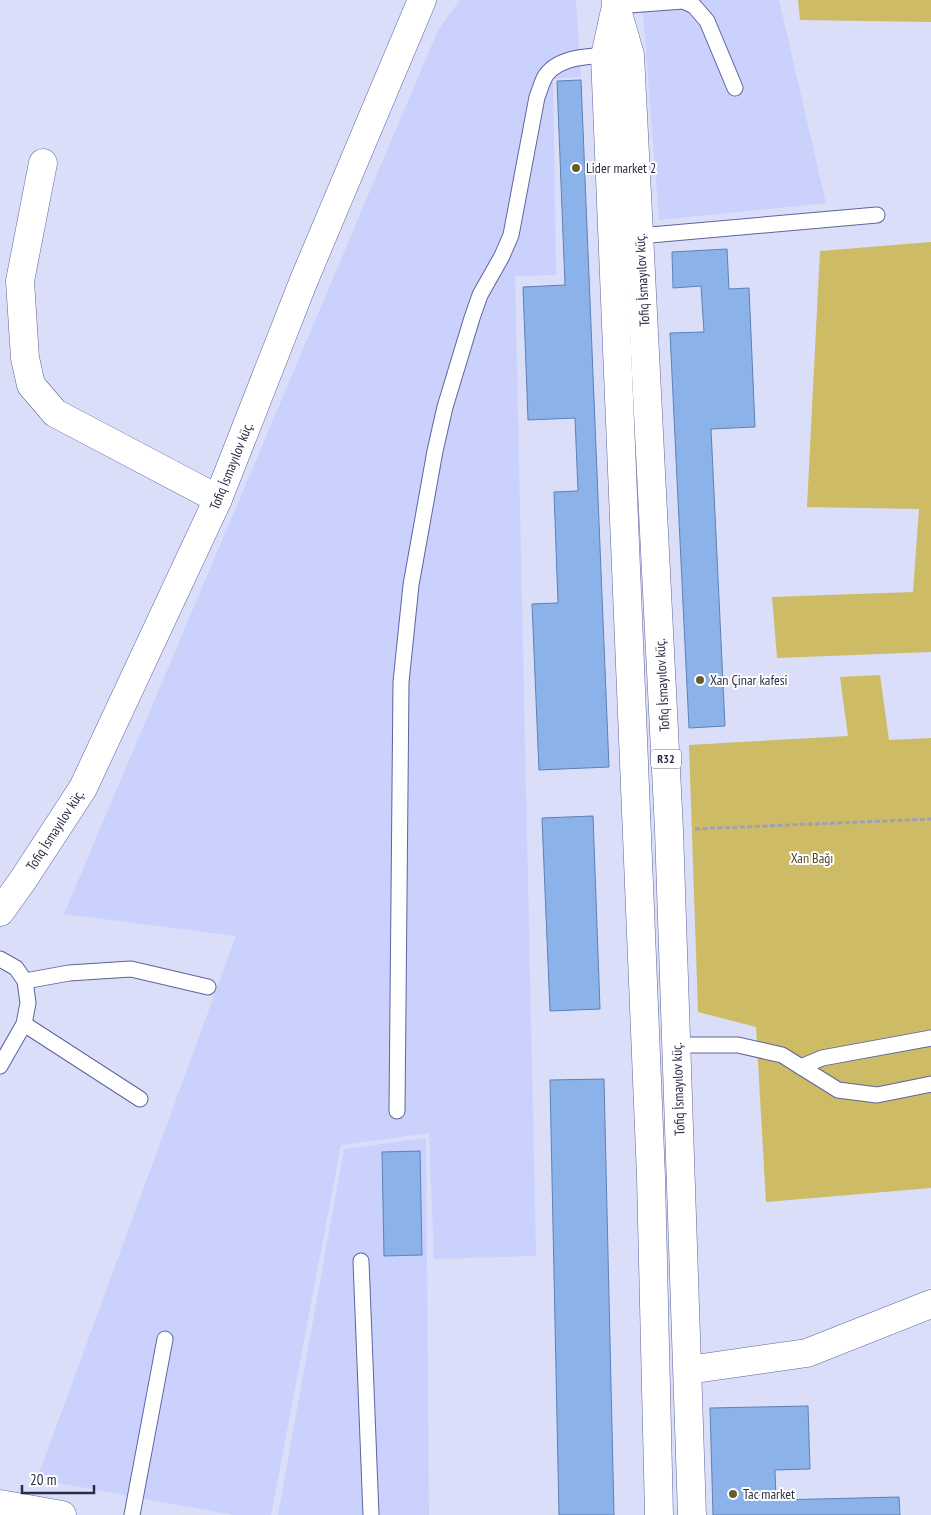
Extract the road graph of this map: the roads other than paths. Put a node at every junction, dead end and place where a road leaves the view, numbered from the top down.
1 (419, 1) edge
2 (616, 3) edge
3 (618, 55) junction
4 (735, 88) dead end
5 (43, 163) dead end
6 (877, 215) dead end
7 (640, 236) junction
8 (218, 499) junction
9 (0, 912) edge
10 (0, 959) edge
11 (25, 981) junction
12 (208, 987) dead end
13 (24, 1024) junction
14 (931, 1038) edge
15 (677, 1045) junction
16 (0, 1066) edge
17 (801, 1067) junction
18 (931, 1084) edge
19 (140, 1099) dead end
20 (397, 1111) dead end
21 (361, 1261) dead end
22 (931, 1304) edge
23 (165, 1340) dead end
24 (688, 1370) junction
25 (0, 1504) edge
26 (62, 1515) edge
27 (132, 1515) edge
28 (371, 1515) edge
29 (659, 1515) edge
30 (692, 1515) edge

1 - 8 main road, Tofiq İsmayılov küç.
2 - 3 main road, Tofiq İsmayılov küç. / R32
2 - 4 lane
3 - 7 main road, Tofiq İsmayılov küç. / R32
3 - 20 lane
3 - 29 main road, R32
5 - 8 main road
6 - 7 lane
7 - 15 main road, Tofiq İsmayılov küç. / R32
8 - 9 main road, Tofiq İsmayılov küç.
10 - 11 lane
11 - 12 lane
11 - 13 lane
13 - 16 lane
13 - 19 lane
14 - 17 lane
15 - 17 lane
15 - 24 main road, Tofiq İsmayılov küç. / R32
17 - 18 lane
21 - 28 lane
22 - 24 main road
23 - 27 lane
24 - 30 main road, Tofiq İsmayılov küç. / R32
25 - 26 main road

